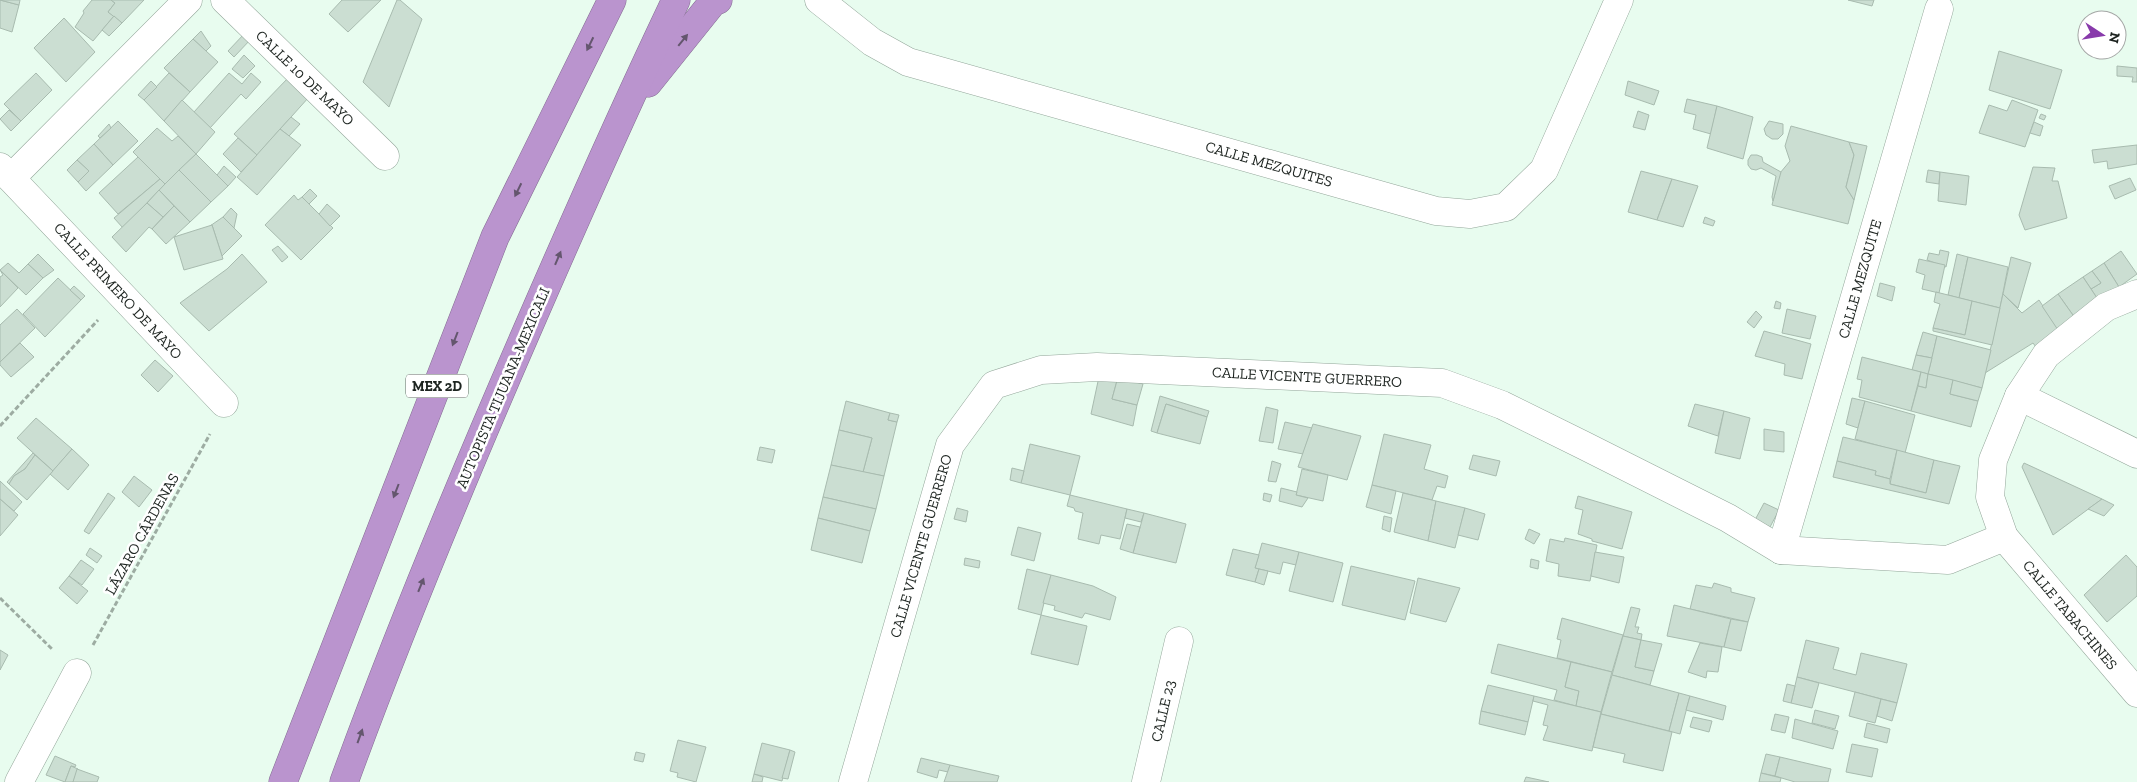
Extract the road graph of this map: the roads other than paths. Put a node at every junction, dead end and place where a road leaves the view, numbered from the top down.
1 (188, 0) edge
2 (225, 0) edge
3 (612, 0) edge
4 (676, 0) edge
5 (718, 0) edge
6 (819, 0) edge
7 (1619, 0) edge
8 (1939, 9) dead end
9 (619, 119) junction
10 (385, 156) dead end
11 (6, 172) edge
12 (2137, 294) edge
13 (2019, 396) junction
14 (224, 404) road end
15 (2137, 454) edge
16 (2004, 537) junction
17 (1781, 550) junction
18 (1179, 641) dead end
19 (77, 674) road end
20 (2137, 693) edge
21 (19, 782) edge
22 (283, 782) edge
23 (344, 782) edge
24 (852, 782) edge
25 (1146, 782) edge

1 - 11 street, CALLE PRIMERO DE MAYO
2 - 10 street, CALLE 10 DE MAYO
3 -> 22 highway, MEX 2D
4 - 9 highway, AUTOPISTA TIJUANA-MEXICALI
9 -> 5 highway
6 - 7 street, CALLE MEZQUITES
8 - 17 street, CALLE MEZQUITE
23 -> 9 highway, AUTOPISTA TIJUANA-MEXICALI
11 - 14 street, CALLE PRIMERO DE MAYO
12 - 13 street
13 - 15 street
13 - 16 street
16 - 17 street, CALLE VICENTE GUERRERO
16 - 20 street, CALLE TABACHINES
17 - 24 street, CALLE VICENTE GUERRERO
18 - 25 street, CALLE 23
19 - 21 street

